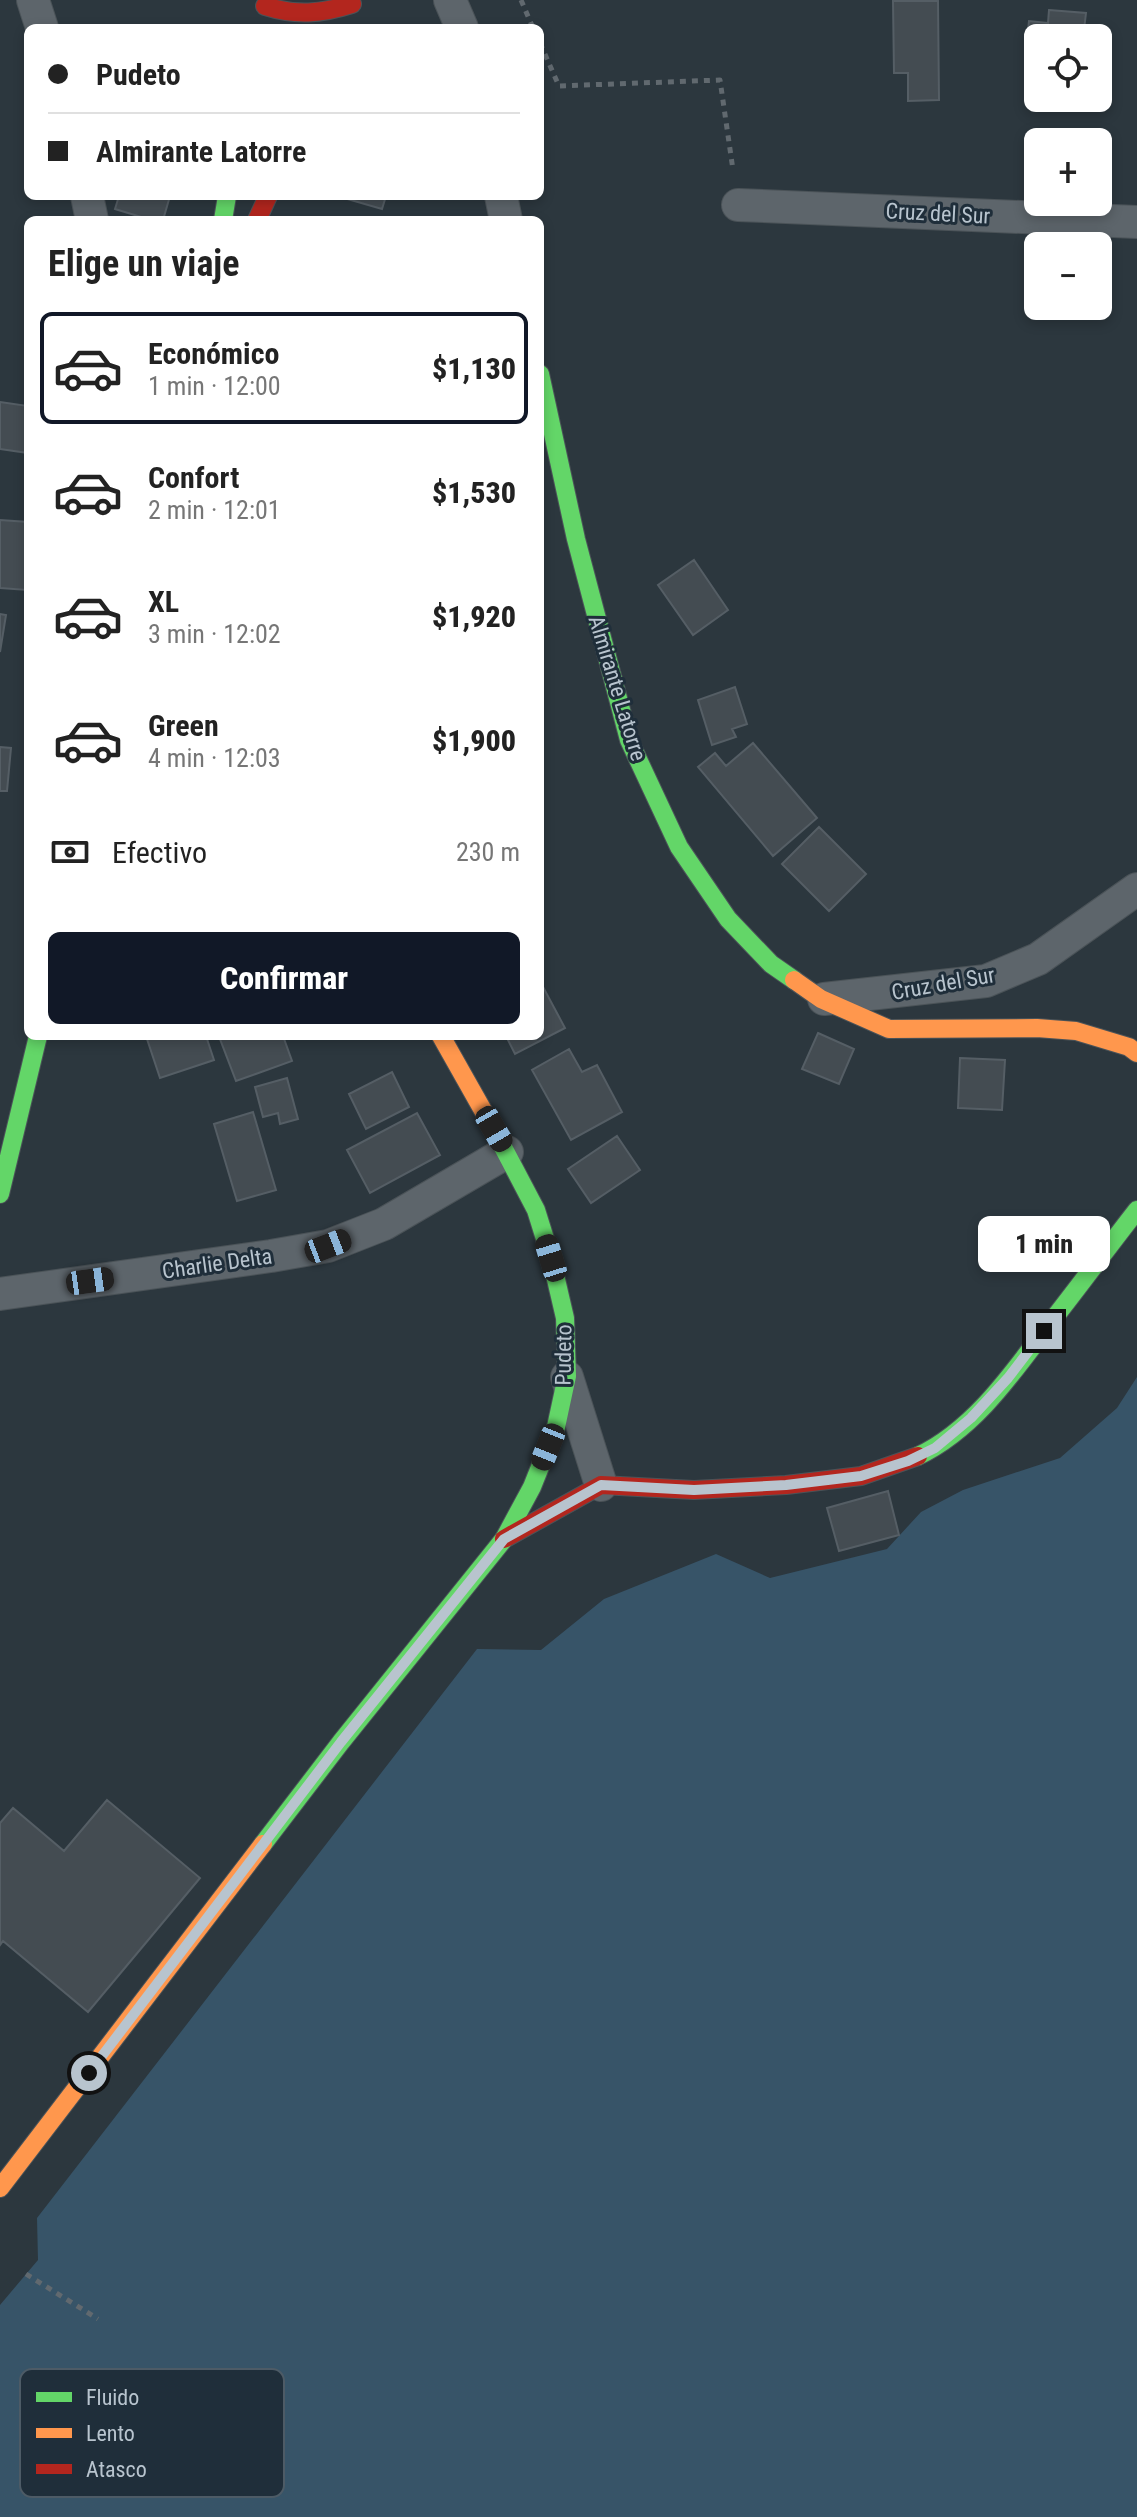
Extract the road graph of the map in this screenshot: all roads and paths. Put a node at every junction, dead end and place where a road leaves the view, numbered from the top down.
1 (33, 0) edge
2 (450, 0) edge
3 (521, 0) edge
4 (353, 2) edge
5 (265, 3) edge
6 (41, 24) edge
7 (261, 24) edge
8 (344, 24) edge
9 (460, 24) edge
10 (531, 24) edge
11 (544, 52) edge
12 (738, 205) joint
13 (1137, 222) edge
14 (544, 392) edge
15 (1137, 889) edge
16 (821, 999) junction
17 (37, 1040) edge
18 (443, 1040) edge
19 (1137, 1053) edge
20 (6, 1145) edge
21 (507, 1152) junction
22 (0, 1194) edge
23 (1137, 1210) edge
24 (0, 1294) edge
25 (567, 1376) junction
26 (601, 1485) junction
27 (504, 1539) junction
28 (0, 2188) edge
29 (26, 2274) dead end
30 (98, 2319) dead end

1 - 6 street
2 - 9 street
3 - 10 path
4 - 5 street
4 - 8 street
5 - 7 street
11 - 12 path
12 - 13 street, Cruz del Sur
14 - 16 street, Almirante Latorre
15 - 16 street, Cruz del Sur
16 - 19 street, Almirante Latorre
17 - 20 street
18 - 21 street, Pudeto
20 - 22 street
21 - 24 street, Charlie Delta
21 - 25 street, Pudeto
23 - 26 street
25 - 26 street
25 - 27 street, Pudeto
26 - 27 street
27 - 28 street, Pudeto
29 - 30 path

